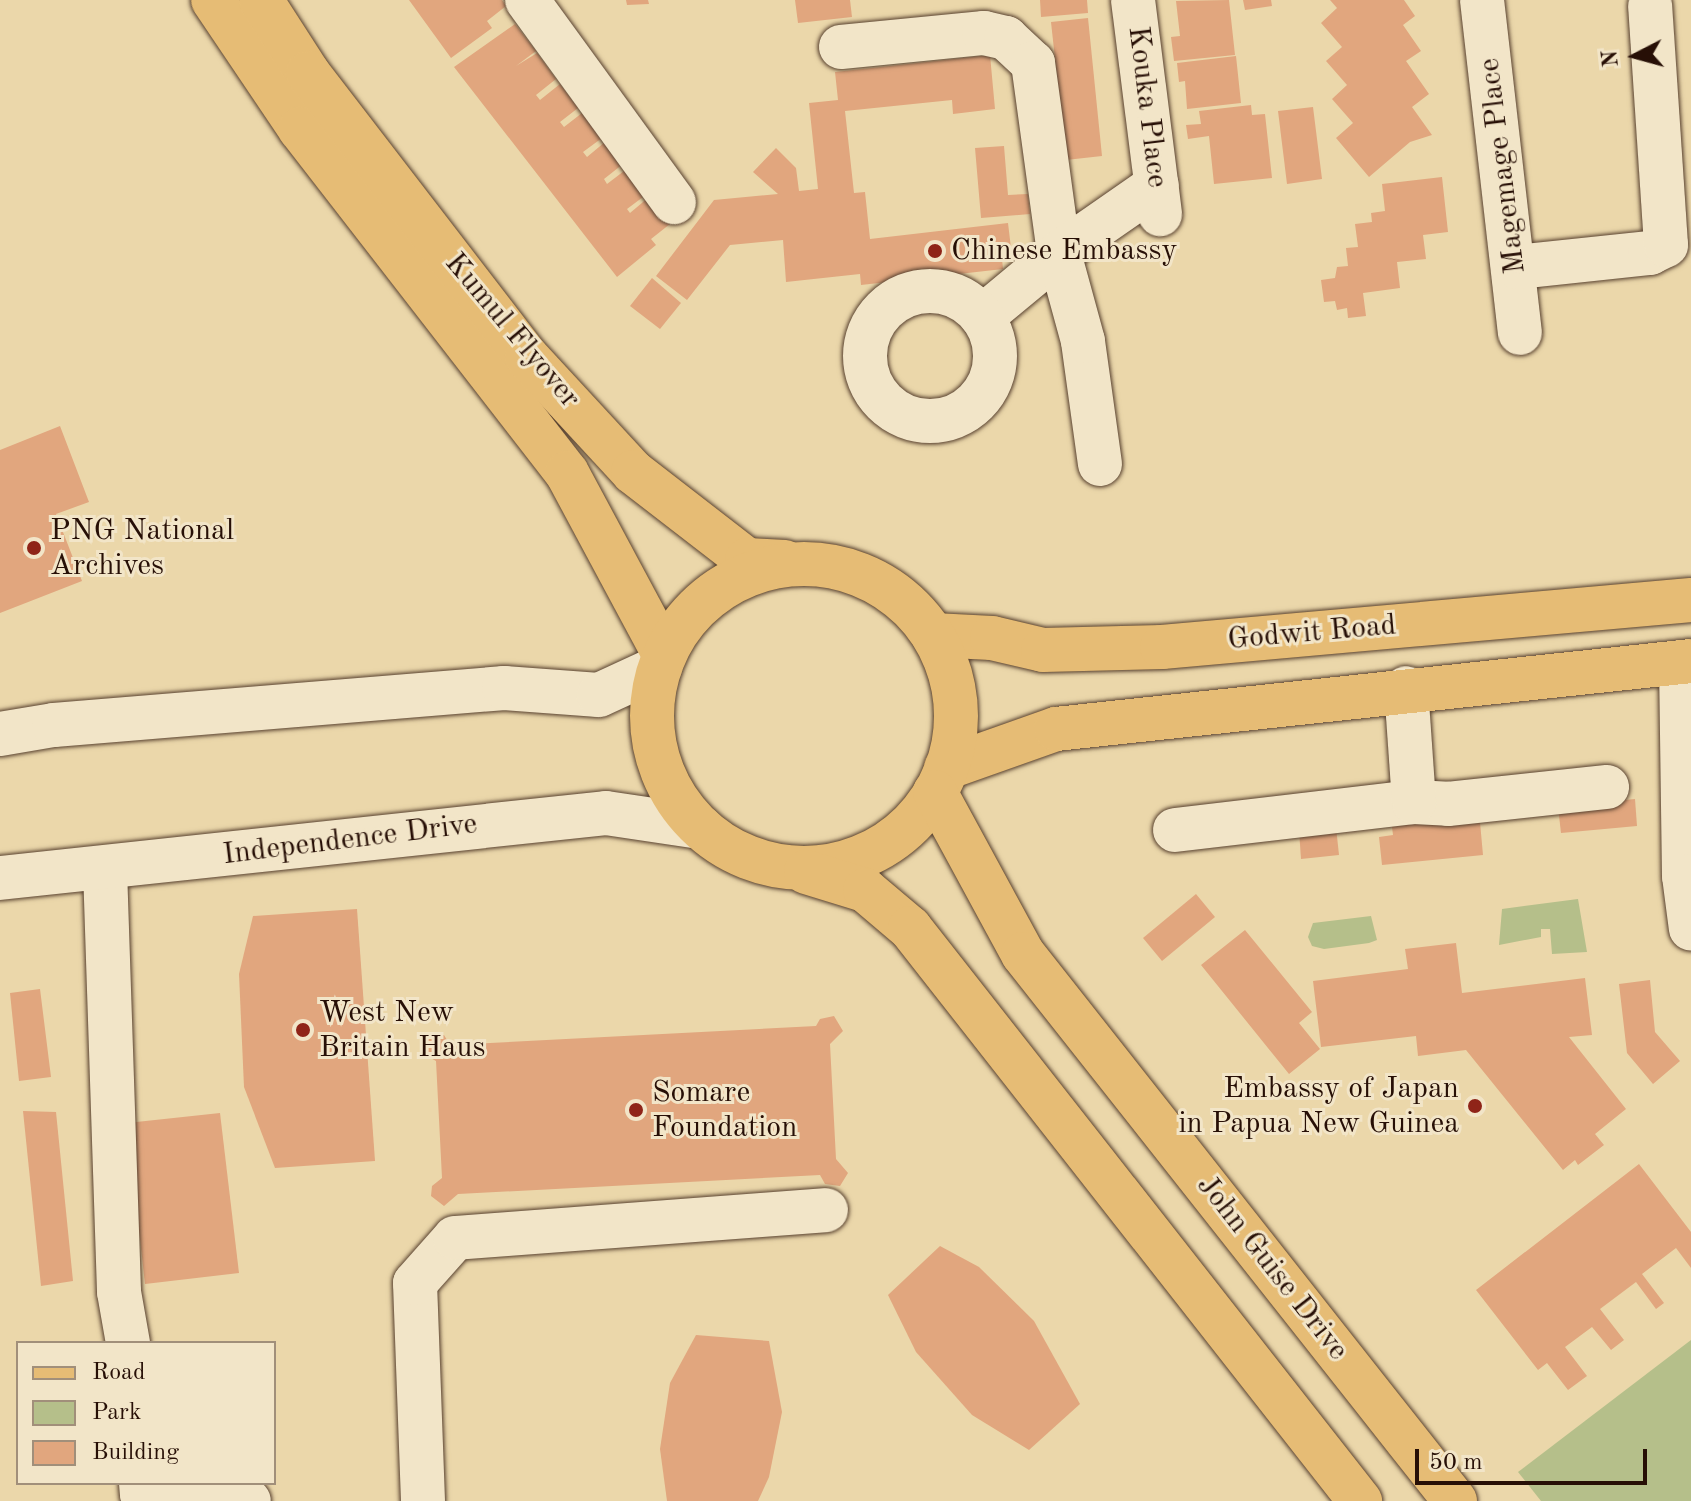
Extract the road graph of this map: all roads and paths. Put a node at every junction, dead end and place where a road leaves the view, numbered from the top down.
1 (213, 0) edge
2 (261, 0) edge
3 (527, 0) edge
4 (1133, 0) edge
5 (1482, 0) edge
6 (1650, 6) dead end
7 (841, 47) dead end
8 (674, 202) dead end
9 (1059, 253) junction
10 (1517, 267) junction
11 (982, 317) dead end
12 (1520, 333) dead end
13 (1100, 464) dead end
14 (832, 565) junction
15 (1691, 600) edge
16 (933, 635) junction
17 (662, 660) junction
18 (1686, 661) edge
19 (1406, 688) junction
20 (0, 734) edge
21 (941, 780) junction
22 (1607, 787) dead end
23 (1414, 802) junction
24 (700, 827) junction
25 (1175, 830) dead end
26 (793, 868) junction
27 (105, 869) junction
28 (0, 878) edge
29 (1691, 929) edge
30 (826, 1210) dead end
31 (128, 1341) edge
32 (141, 1485) edge
33 (249, 1501) edge
34 (423, 1501) edge
35 (1360, 1501) edge
36 (1455, 1501) edge

1 - 17 main road, Kumul Flyover
2 - 14 main road, Kumul Flyover
3 - 8 street
4 - 9 street, Kouka Place
5 - 10 street, Magemage Place
6 - 10 street
7 - 9 street
9 - 11 street
9 - 13 street
10 - 12 street, Magemage Place
14 - 16 main road
14 - 17 main road
15 - 16 main road, Godwit Road
16 - 21 main road
17 - 20 street
17 - 24 main road
18 - 19 main road
18 - 29 street
19 - 21 main road
19 - 23 street
21 - 26 main road
21 - 36 main road, John Guise Drive
22 - 23 street
23 - 25 street
24 - 26 main road
24 - 27 street, Independence Drive
26 - 35 main road
27 - 28 street, Independence Drive
27 - 31 street
30 - 34 street
32 - 33 street

